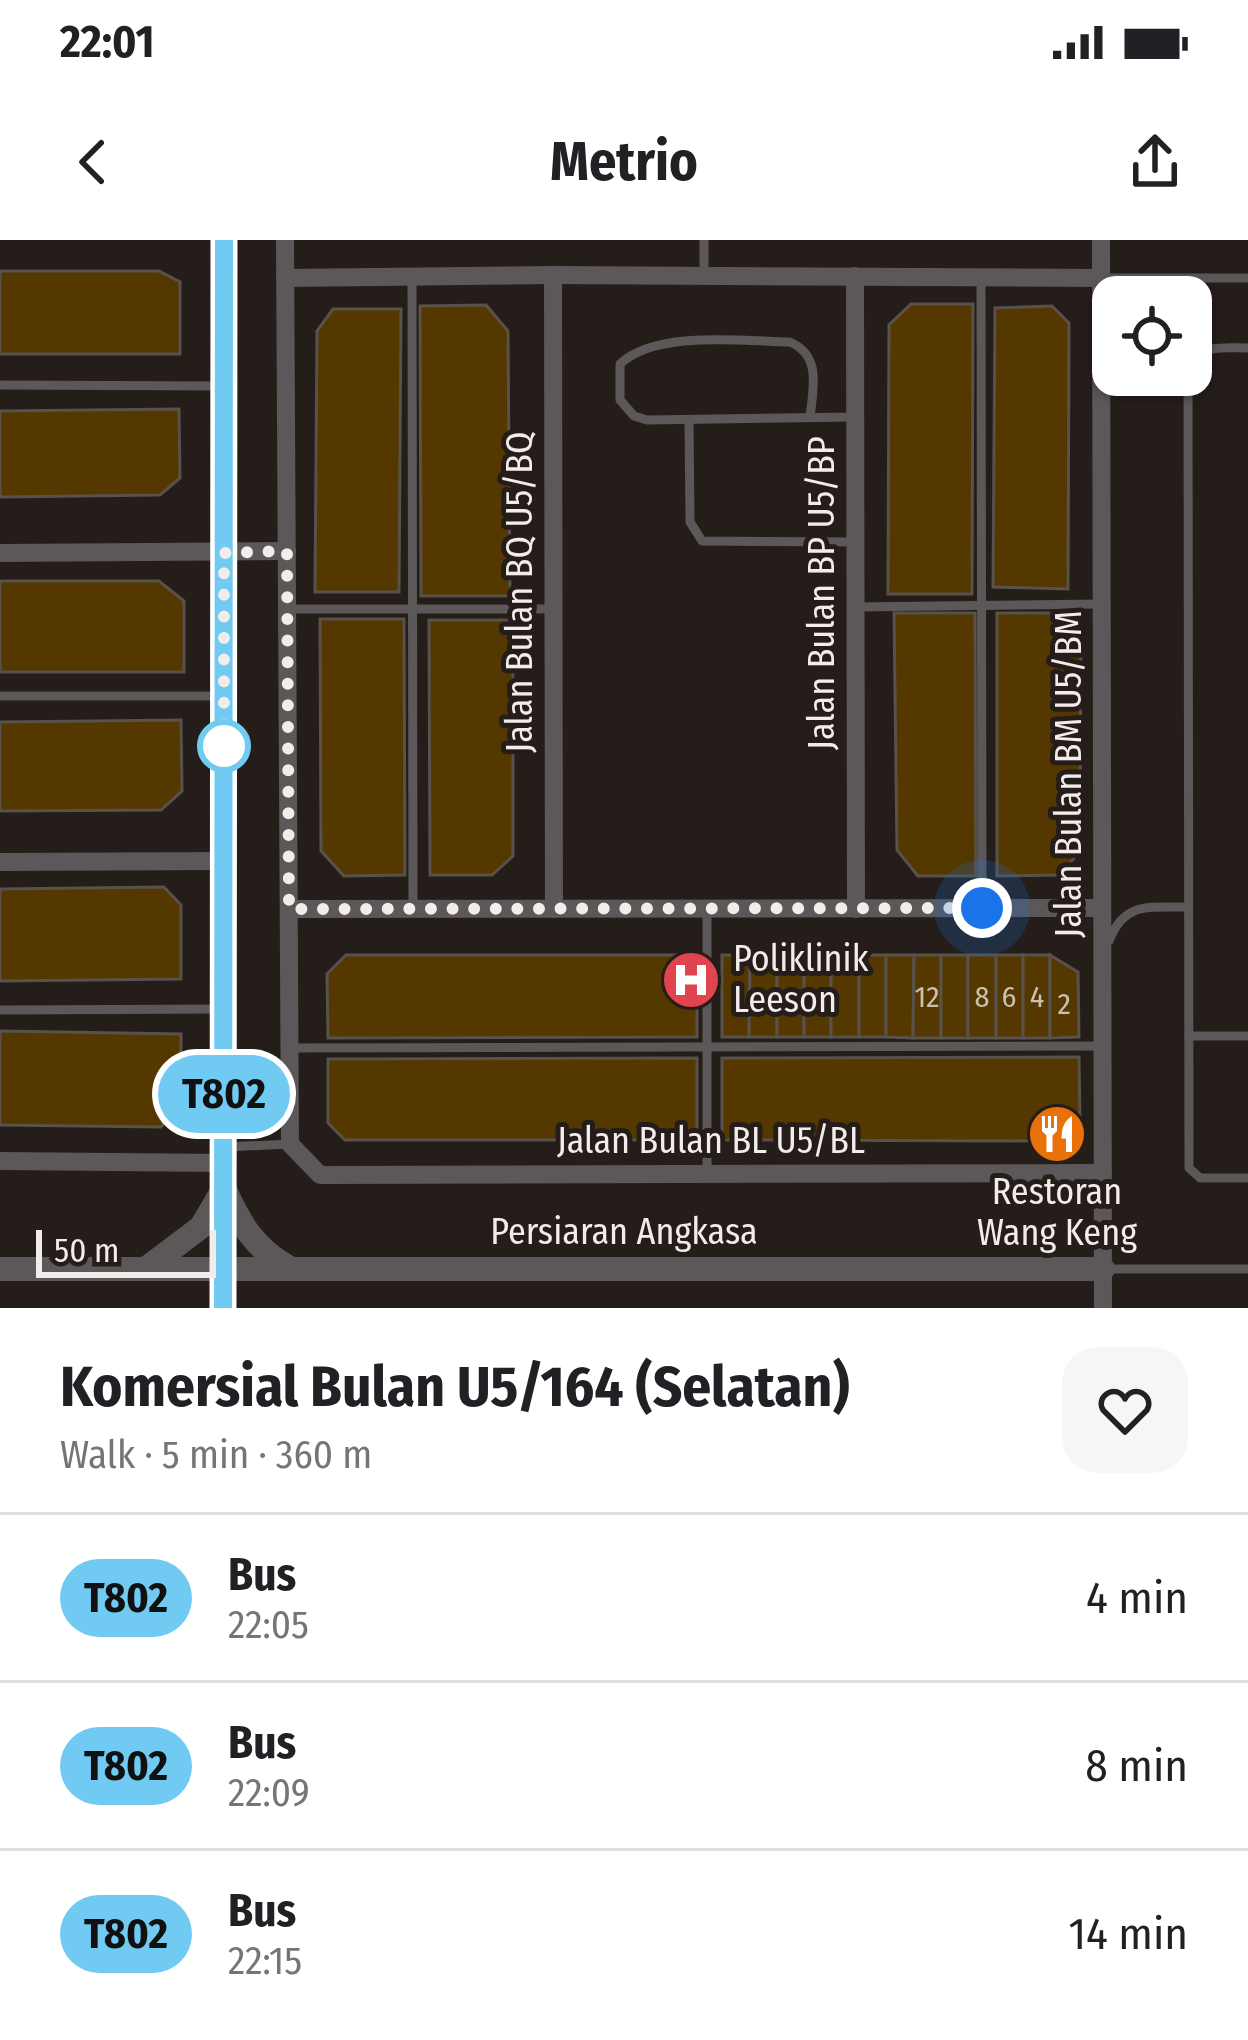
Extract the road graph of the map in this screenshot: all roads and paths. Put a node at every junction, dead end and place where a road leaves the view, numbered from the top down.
1 (224, 240) edge
2 (285, 240) edge
3 (704, 240) edge
4 (1101, 240) edge
5 (553, 275) junction
6 (704, 276) junction
7 (1101, 276) edge
8 (412, 277) junction
9 (855, 277) junction
10 (981, 277) junction
11 (285, 278) junction
12 (1092, 278) edge
13 (1212, 278) edge
14 (1248, 278) edge
15 (1212, 349) edge
16 (1248, 349) edge
17 (0, 385) edge
18 (224, 386) junction
19 (1101, 396) edge
20 (1188, 396) edge
21 (855, 417) junction
22 (810, 418) junction
23 (689, 421) junction
24 (855, 542) junction
25 (287, 551) junction
26 (0, 553) edge
27 (224, 553) junction
28 (1102, 604) junction
29 (982, 605) junction
30 (855, 607) junction
31 (287, 609) junction
32 (412, 609) junction
33 (553, 609) junction
34 (0, 696) edge
35 (224, 696) junction
36 (224, 861) junction
37 (0, 862) edge
38 (1189, 907) junction
39 (982, 908) junction
40 (1102, 908) junction
41 (289, 909) junction
42 (413, 909) junction
43 (554, 909) junction
44 (707, 909) junction
45 (856, 909) junction
46 (1102, 974) junction
47 (224, 1009) junction
48 (0, 1010) edge
49 (1189, 1036) junction
50 (1248, 1036) edge
51 (1102, 1046) junction
52 (707, 1047) junction
53 (290, 1048) junction
54 (290, 1144) junction
55 (0, 1160) edge
56 (224, 1166) junction
57 (1102, 1173) junction
58 (707, 1174) junction
59 (1248, 1178) edge
60 (147, 1267) junction
61 (288, 1267) junction
62 (224, 1268) junction
63 (0, 1269) edge
64 (1103, 1269) junction
65 (1248, 1269) edge
66 (223, 1308) edge
67 (1103, 1308) edge

1 - 18 street
2 - 11 street
3 - 6 lane
4 - 7 street, Jalan Bulan BM U5/BM
5 - 6 street
5 - 8 street
5 - 33 street, Jalan Bulan BQ U5/BQ
6 - 9 street
8 - 11 street
8 - 32 lane
9 - 10 street
9 - 21 street, Jalan Bulan BP U5/BP
10 - 12 street
10 - 29 lane
11 - 25 street
13 - 14 lane
15 - 16 lane
17 - 18 lane
18 - 27 street
19 - 28 street, Jalan Bulan BM U5/BM
20 - 38 lane
21 - 22 lane
21 - 24 street, Jalan Bulan BP U5/BP
22 - 23 lane
22 - 23 lane
23 - 24 lane
24 - 30 street, Jalan Bulan BP U5/BP
25 - 27 street
25 - 31 street
26 - 27 street
27 - 35 street
28 - 29 lane
28 - 40 street, Jalan Bulan BM U5/BM
29 - 30 lane
29 - 39 lane
30 - 45 street, Jalan Bulan BP U5/BP
31 - 32 lane
31 - 41 street
32 - 33 lane
32 - 42 lane
33 - 43 street, Jalan Bulan BQ U5/BQ
34 - 35 lane
35 - 36 street
36 - 37 street
36 - 47 street
38 - 46 lane
38 - 49 lane
39 - 40 street
39 - 45 street
40 - 46 street, Jalan Bulan BM U5/BM
41 - 42 street
41 - 53 street
42 - 43 street
43 - 44 street
44 - 45 street
44 - 52 lane
46 - 51 street, Jalan Bulan BM U5/BM
47 - 48 lane
47 - 56 street
49 - 50 lane
49 - 59 lane
51 - 52 lane
51 - 57 street, Jalan Bulan BM U5/BM
52 - 53 lane
52 - 58 lane
53 - 54 street
54 - 56 lane
54 - 58 street, Jalan Bulan BL U5/BL
55 - 56 street
56 - 60 street
56 - 61 street
56 - 62 street
57 - 58 street, Jalan Bulan BL U5/BL
57 - 64 street, Jalan Bulan BM U5/BM
60 - 62 street, Persiaran Angkasa
60 - 63 street, Persiaran Angkasa
61 - 62 street, Persiaran Angkasa
61 - 64 street, Persiaran Angkasa
62 - 66 street
64 - 65 lane, Persiaran Angkasa
64 - 67 street, Jalan Bulan BM U5/BM

